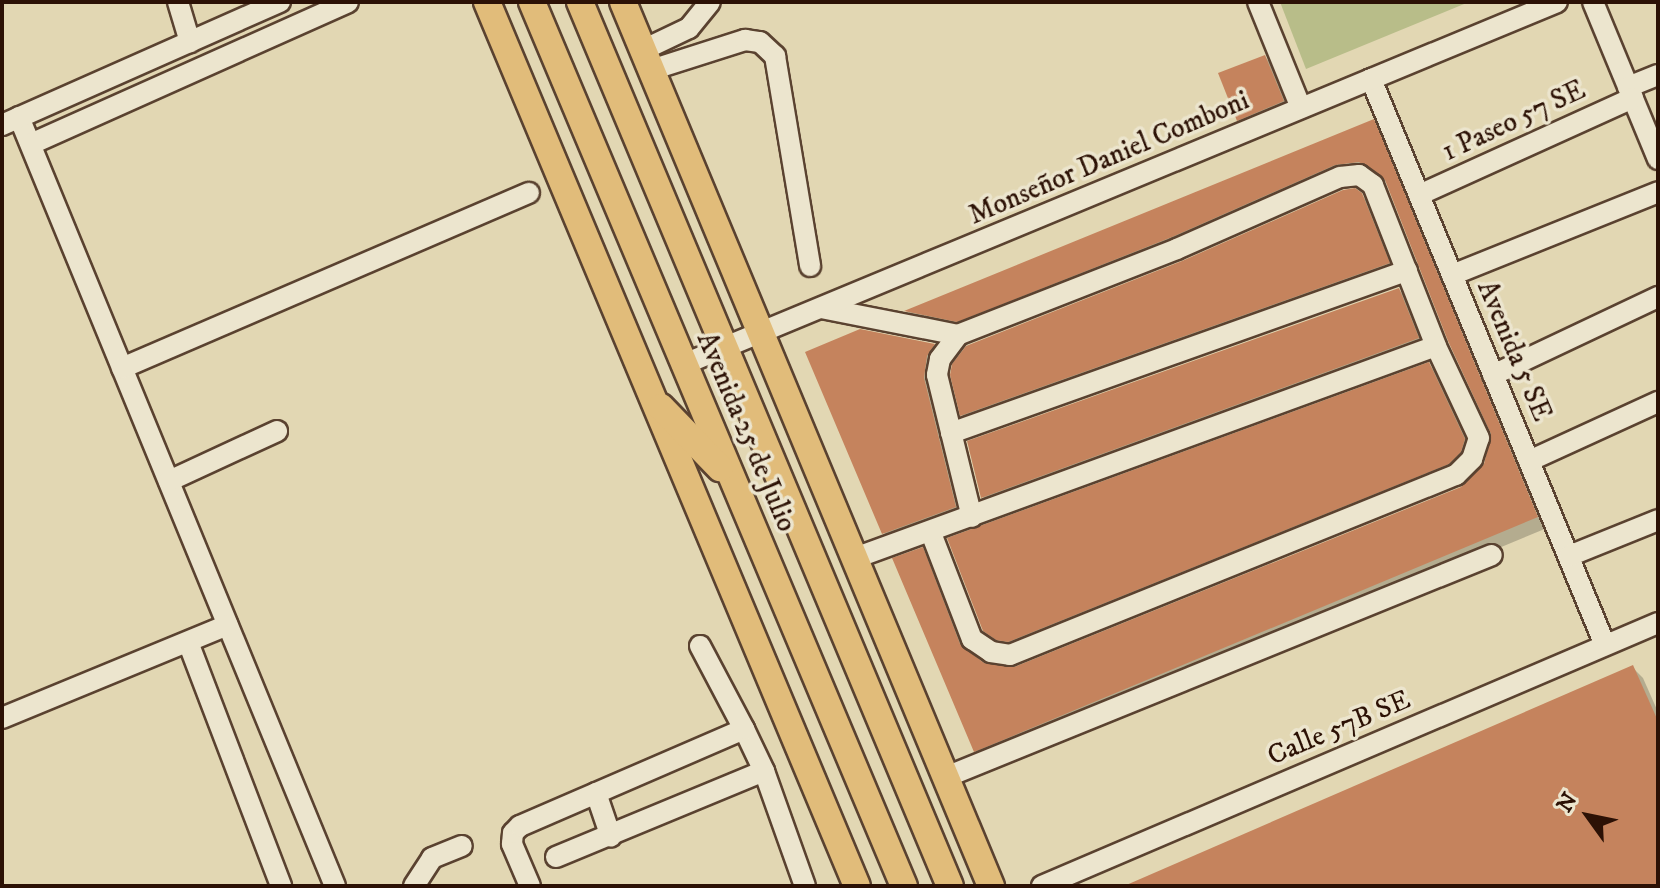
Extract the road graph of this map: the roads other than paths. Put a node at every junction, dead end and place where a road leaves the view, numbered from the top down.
1 (280, 2) edge
2 (348, 2) edge
3 (487, 2) edge
4 (532, 2) edge
5 (580, 2) edge
6 (623, 2) edge
7 (710, 2) edge
8 (1258, 2) edge
9 (1557, 2) edge
10 (1593, 2) edge
11 (182, 3) edge
12 (316, 9) edge
13 (190, 42) junction
14 (647, 60) junction
15 (1658, 75) edge
16 (1371, 79) junction
17 (1630, 92) junction
18 (1301, 108) junction
19 (11, 121) edge
20 (31, 144) junction
21 (1658, 159) edge
22 (1658, 192) edge
23 (529, 193) dead end
24 (1419, 195) junction
25 (810, 266) dead end
26 (1407, 271) junction
27 (1452, 275) junction
28 (1658, 297) edge
29 (820, 308) junction
30 (761, 332) junction
31 (958, 335) junction
32 (1436, 346) junction
33 (722, 348) junction
34 (682, 365) junction
35 (122, 368) junction
36 (1493, 375) junction
37 (651, 396) junction
38 (1658, 402) edge
39 (277, 431) dead end
40 (951, 433) junction
41 (1529, 461) junction
42 (169, 481) junction
43 (732, 481) junction
44 (972, 517) junction
45 (1658, 520) edge
46 (931, 533) junction
47 (1492, 555) dead end
48 (1569, 556) junction
49 (855, 558) junction
50 (1658, 623) edge
51 (228, 625) junction
52 (188, 642) junction
53 (1605, 645) junction
54 (700, 646) dead end
55 (2, 718) edge
56 (744, 729) junction
57 (764, 771) junction
58 (946, 777) junction
59 (596, 793) junction
60 (611, 837) junction
61 (462, 846) dead end
62 (556, 857) dead end
63 (281, 886) edge
64 (335, 886) edge
65 (414, 886) edge
66 (530, 886) edge
67 (805, 886) edge
68 (857, 886) edge
69 (904, 886) edge
70 (950, 886) edge
71 (991, 886) edge
72 (1042, 886) edge

1 - 13 street
2 - 12 street
3 - 37 main road
4 - 34 main road, Avenida 25 de Julio
5 - 33 main road, Avenida 25 de Julio
6 - 14 main road, Avenida 25 de Julio
7 - 14 street
8 - 18 street
9 - 16 street, Monseñor Daniel Comboni
10 - 17 street
11 - 13 street
12 - 20 street
13 - 19 street
14 - 25 street
14 - 30 main road, Avenida 25 de Julio
15 - 17 street, 1 Paseo 57 SE
16 - 18 street, Monseñor Daniel Comboni
16 - 24 street, Avenida 5 SE
17 - 21 street
17 - 24 street, 1 Paseo 57 SE
18 - 29 street, Monseñor Daniel Comboni
19 - 20 street
20 - 35 street
22 - 27 street
23 - 35 street
24 - 27 street, Avenida 5 SE
26 - 31 street
26 - 32 street
26 - 40 street
27 - 36 street, Avenida 5 SE
28 - 36 street
29 - 30 street, Monseñor Daniel Comboni
29 - 31 street
30 - 33 street, Monseñor Daniel Comboni
30 - 49 main road, Avenida 25 de Julio
31 - 40 street
32 - 44 street
32 - 46 street
33 - 34 street, Monseñor Daniel Comboni
33 - 70 main road, Avenida 25 de Julio
34 - 43 main road, Avenida 25 de Julio
35 - 42 street
36 - 41 street, Avenida 5 SE
37 - 43 main road
37 - 68 main road
38 - 41 street
39 - 42 street
40 - 44 street
41 - 48 street, Avenida 5 SE
42 - 51 street
43 - 69 main road, Avenida 25 de Julio
44 - 46 street
45 - 48 street
46 - 49 street
47 - 58 street
48 - 53 street, Avenida 5 SE
49 - 58 main road, Avenida 25 de Julio
50 - 53 street, Calle 57B SE
51 - 52 street
51 - 64 street
52 - 55 street
52 - 63 street
53 - 72 street, Calle 57B SE
54 - 56 street
56 - 57 street
56 - 59 street
57 - 60 street
57 - 67 street
58 - 71 main road, Avenida 25 de Julio
59 - 60 street
59 - 66 street
60 - 62 street
61 - 65 street

